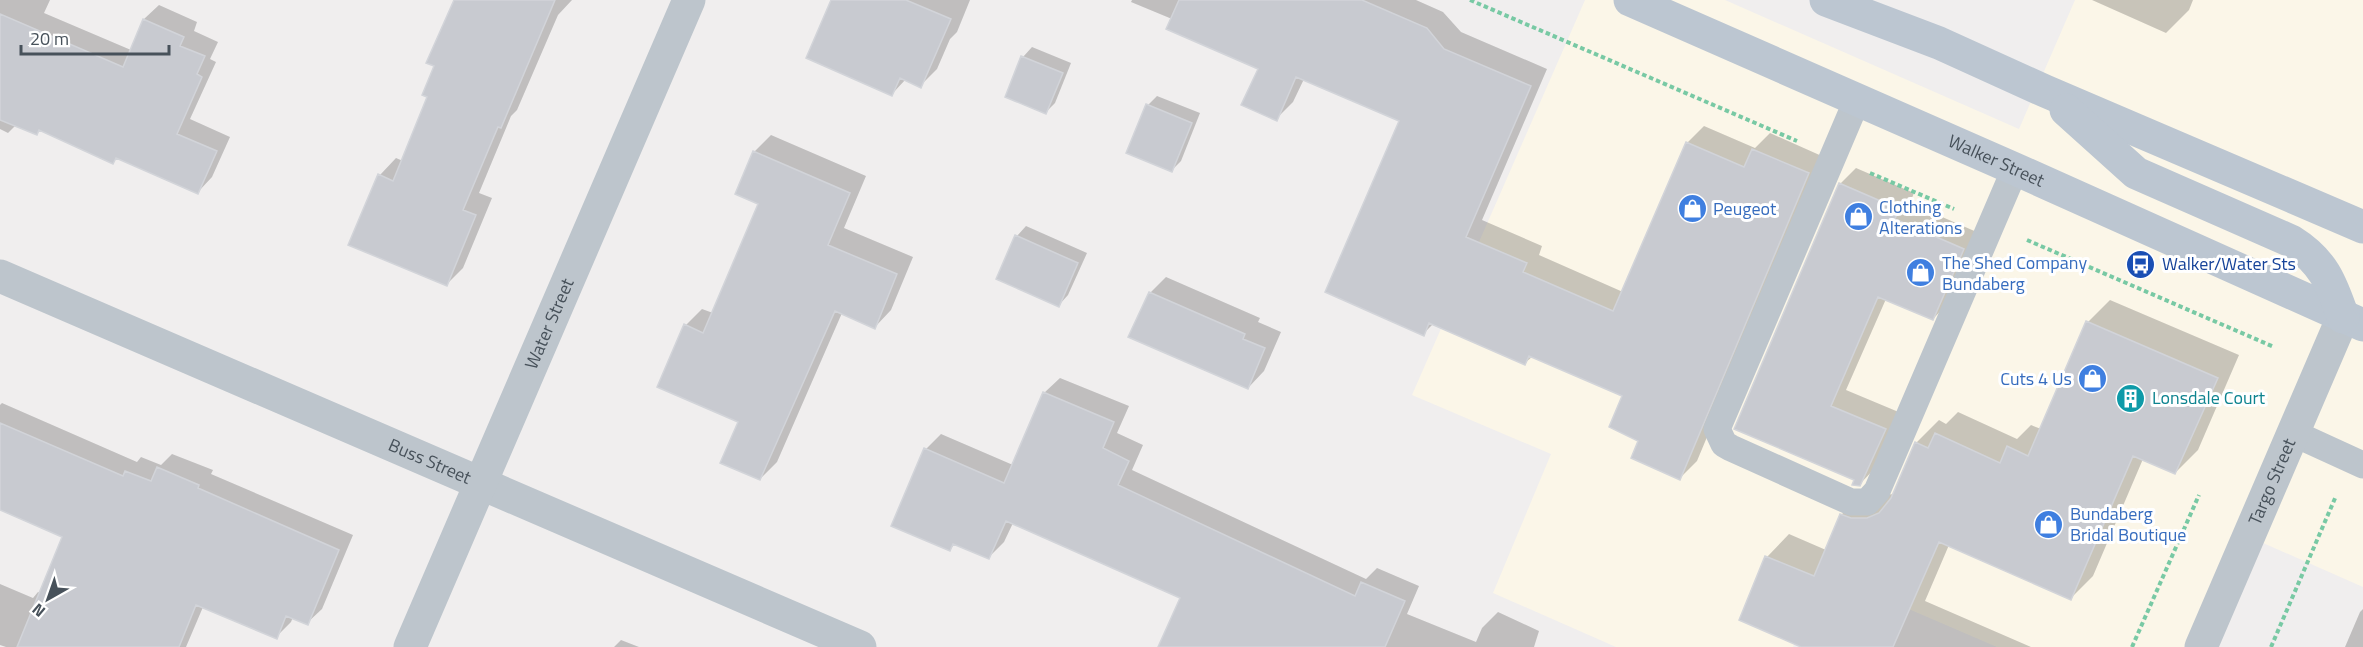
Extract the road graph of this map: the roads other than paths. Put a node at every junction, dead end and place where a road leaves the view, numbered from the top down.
1 (689, 0) edge
2 (1630, 0) edge
3 (1826, 0) edge
4 (2045, 91) junction
5 (1857, 100) junction
6 (2015, 169) junction
7 (2363, 227) edge
8 (0, 276) edge
9 (2353, 321) edge
10 (2293, 433) junction
11 (2357, 462) edge
12 (480, 484) junction
13 (410, 647) edge
14 (860, 647) edge
15 (2201, 647) edge

1 - 12 street, Water Street
2 - 5 main road, Walker Street
3 - 4 main road
4 - 7 main road
4 - 9 main road
5 - 6 main road, Walker Street
5 - 6 lane
6 - 9 main road, Walker Street
8 - 12 street, Buss Street
9 - 10 street, Targo Street
10 - 11 lane
10 - 15 street, Targo Street
12 - 13 street, Water Street
12 - 14 street, Buss Street

